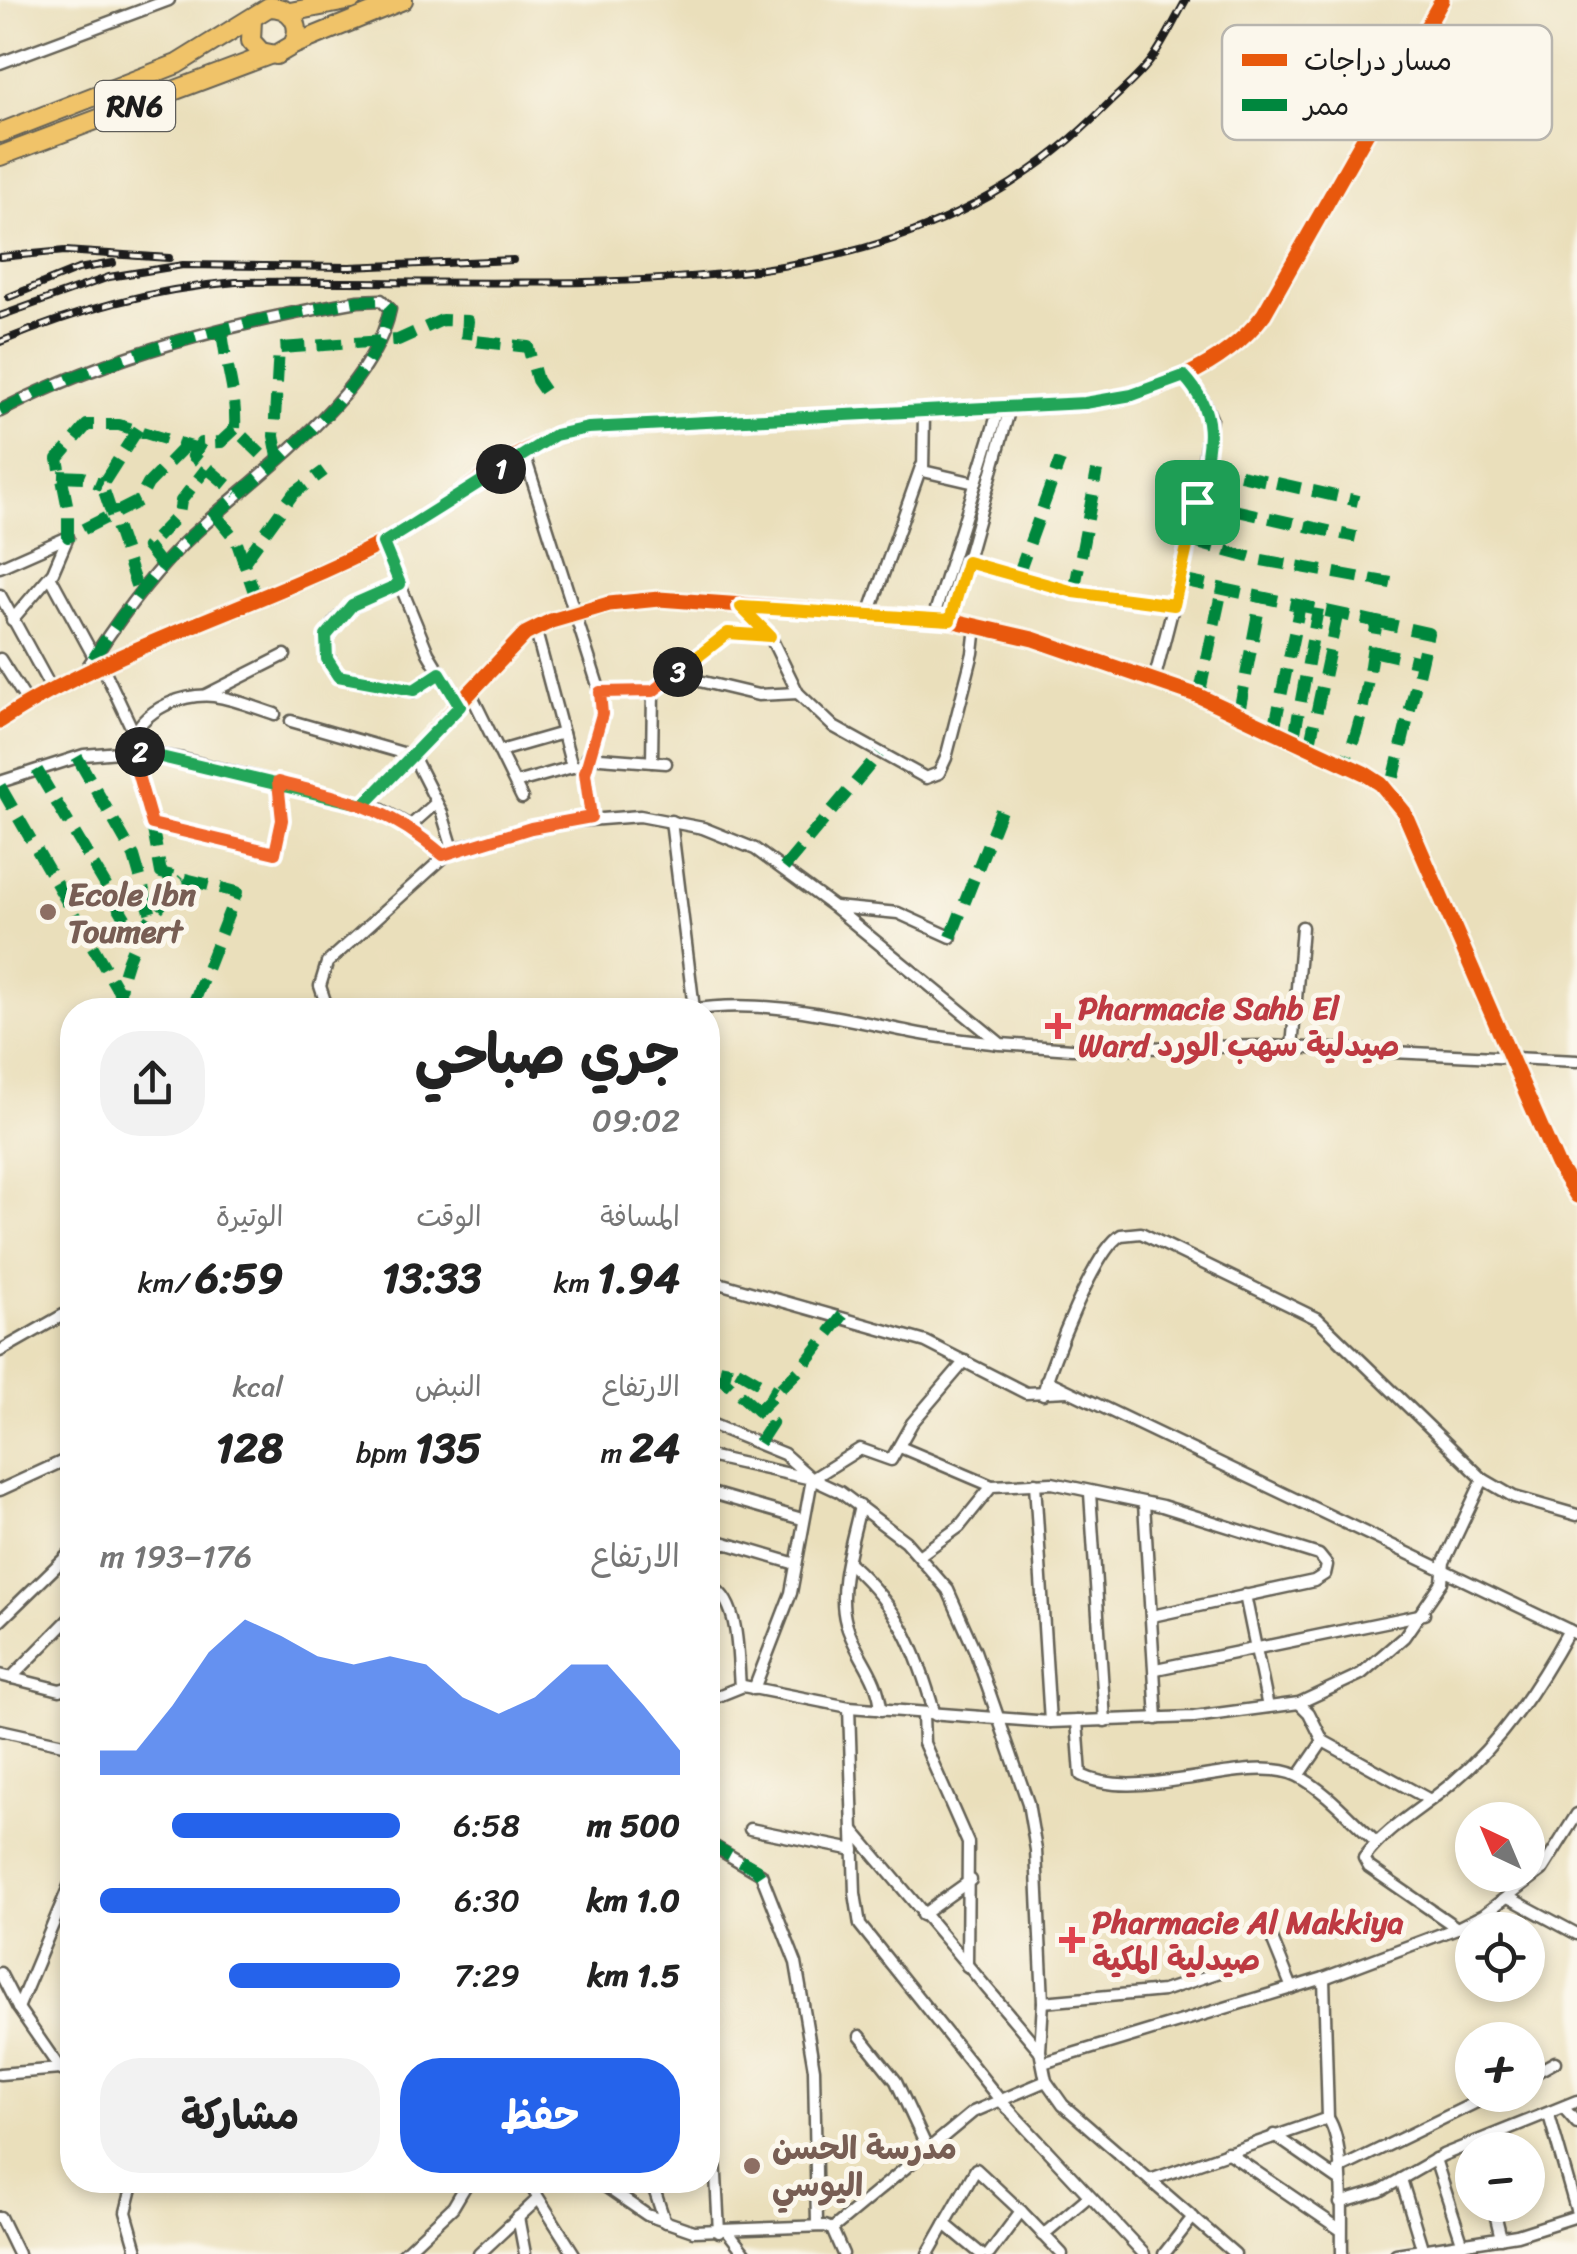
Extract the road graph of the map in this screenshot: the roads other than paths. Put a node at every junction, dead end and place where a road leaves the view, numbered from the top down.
1 (169, 0) edge
2 (352, 0) edge
3 (403, 0) edge
4 (1442, 0) edge
5 (140, 4) edge
6 (280, 6) edge
7 (252, 19) junction
8 (1428, 25) edge
9 (293, 45) junction
10 (269, 55) junction
11 (0, 63) edge
12 (0, 134) edge
13 (1363, 140) edge
14 (0, 156) edge
15 (1184, 376) junction
16 (1005, 408) junction
17 (0, 410) edge
18 (924, 413) junction
19 (524, 454) junction
20 (921, 468) junction
21 (974, 483) junction
22 (383, 543) junction
23 (967, 562) junction
24 (0, 568) edge
25 (50, 576) junction
26 (400, 584) junction
27 (0, 595) edge
28 (1174, 605) junction
29 (741, 607) junction
30 (576, 613) junction
31 (868, 617) junction
32 (933, 619) junction
33 (12, 620) junction
34 (950, 620) junction
35 (976, 626) junction
36 (535, 628) junction
37 (770, 636) junction
38 (284, 656) dead end
39 (0, 659) edge
40 (94, 664) junction
41 (440, 673) junction
42 (674, 675) junction
43 (1154, 682) junction
44 (52, 690) junction
45 (653, 691) junction
46 (600, 692) junction
47 (471, 694) junction
48 (798, 694) junction
49 (205, 696) junction
50 (28, 703) junction
51 (460, 706) junction
52 (276, 714) dead end
53 (0, 721) edge
54 (291, 721) dead end
55 (134, 733) junction
56 (563, 733) junction
57 (131, 751) junction
58 (500, 751) junction
59 (413, 756) junction
60 (587, 760) junction
61 (652, 762) junction
62 (666, 762) dead end
63 (572, 767) junction
64 (0, 782) edge
65 (278, 782) junction
66 (514, 783) junction
67 (522, 798) dead end
68 (436, 803) junction
69 (364, 805) junction
70 (591, 817) junction
71 (671, 820) junction
72 (410, 826) junction
73 (448, 852) junction
74 (834, 907) junction
75 (1302, 927) dead end
76 (951, 937) dead end
77 (324, 998) edge
78 (691, 998) edge
79 (720, 1009) edge
80 (1001, 1044) junction
81 (1292, 1048) junction
82 (1512, 1058) junction
83 (1577, 1061) edge
84 (1577, 1196) edge
85 (720, 1283) edge
86 (60, 1317) edge
87 (0, 1351) edge
88 (965, 1361) junction
89 (1046, 1380) junction
90 (1068, 1391) junction
91 (1042, 1394) junction
92 (720, 1428) edge
93 (900, 1447) junction
94 (720, 1459) edge
95 (60, 1462) edge
96 (812, 1479) junction
97 (1484, 1479) junction
98 (1035, 1483) junction
99 (992, 1486) junction
100 (0, 1490) edge
101 (1090, 1493) junction
102 (720, 1495) edge
103 (1144, 1502) junction
104 (860, 1506) junction
105 (1577, 1515) edge
106 (802, 1519) junction
107 (720, 1542) edge
108 (920, 1555) junction
109 (60, 1562) edge
110 (849, 1563) junction
111 (796, 1564) junction
112 (1443, 1572) junction
113 (720, 1591) edge
114 (1245, 1594) junction
115 (1424, 1614) junction
116 (1152, 1616) junction
117 (0, 1620) edge
118 (60, 1627) edge
119 (1573, 1632) edge
120 (1258, 1648) junction
121 (1156, 1669) junction
122 (6, 1677) edge
123 (740, 1686) junction
124 (754, 1688) junction
125 (60, 1690) edge
126 (720, 1695) edge
127 (1299, 1703) junction
128 (849, 1707) junction
129 (1268, 1707) junction
130 (882, 1710) junction
131 (929, 1715) junction
132 (997, 1720) junction
133 (1157, 1720) junction
134 (1077, 1721) junction
135 (1105, 1721) junction
136 (1050, 1722) junction
137 (0, 1730) edge
138 (1322, 1741) junction
139 (60, 1743) edge
140 (1298, 1776) junction
141 (1430, 1800) junction
142 (1577, 1814) edge
143 (750, 1828) dead end
144 (854, 1830) junction
145 (1376, 1842) junction
146 (720, 1850) edge
147 (854, 1850) junction
148 (970, 1880) junction
149 (1508, 1898) junction
150 (60, 1908) edge
151 (1484, 1912) edge
152 (922, 1915) junction
153 (1266, 1924) dead end
154 (1455, 1927) edge
155 (1455, 1929) edge
156 (1577, 1934) edge
157 (1238, 1966) dead end
158 (967, 1967) junction
159 (0, 1973) edge
160 (1324, 1978) junction
161 (1292, 1988) junction
162 (1043, 2002) junction
163 (18, 2008) junction
164 (860, 2036) dead end
165 (1042, 2057) junction
166 (60, 2060) edge
167 (1555, 2062) dead end
168 (1545, 2068) edge
169 (60, 2070) edge
170 (0, 2074) edge
171 (1046, 2081) junction
172 (1000, 2100) junction
173 (1577, 2101) edge
174 (1564, 2108) junction
175 (1458, 2112) edge
176 (1549, 2115) junction
177 (1328, 2118) junction
178 (1577, 2123) edge
179 (1509, 2132) edge
180 (1274, 2134) junction
181 (928, 2150) junction
182 (1227, 2152) junction
183 (1455, 2153) edge
184 (1435, 2159) junction
185 (1339, 2174) junction
186 (1401, 2179) junction
187 (1150, 2180) junction
188 (131, 2193) edge
189 (462, 2193) edge
190 (535, 2193) edge
191 (617, 2193) edge
192 (655, 2193) edge
193 (717, 2193) edge
194 (1088, 2197) junction
195 (538, 2198) junction
196 (1340, 2203) junction
197 (1021, 2211) junction
198 (1577, 2215) edge
199 (1194, 2216) junction
200 (518, 2217) junction
201 (0, 2218) edge
202 (665, 2222) junction
203 (1498, 2222) edge
204 (817, 2224) junction
205 (945, 2224) junction
206 (832, 2229) junction
207 (1341, 2230) junction
208 (723, 2232) junction
209 (1043, 2235) junction
210 (1502, 2238) junction
211 (1463, 2245) junction
212 (1423, 2251) junction
213 (1056, 2252) edge
214 (18, 2254) edge
215 (138, 2254) edge
216 (403, 2254) edge
217 (479, 2254) edge
218 (524, 2254) edge
219 (574, 2254) edge
220 (745, 2254) edge
221 (843, 2254) edge
222 (928, 2254) edge
223 (981, 2254) edge
224 (989, 2254) edge
225 (1144, 2254) edge
226 (1164, 2254) edge
227 (1235, 2254) edge
228 (1342, 2254) edge
229 (1396, 2254) edge

1 - 5 street
2 - 6 main road, RN6
3 - 9 main road, RN6
4 - 8 street
5 - 11 street
6 - 7 main road, RN6
6 - 9 main road
7 - 10 main road
7 - 12 main road, RN6
9 - 10 main road, RN6
10 - 14 main road, RN6
13 - 15 street
15 - 16 street
15 - 28 street
16 - 18 street
16 - 21 street
16 - 23 street
17 - 40 street
18 - 19 street
18 - 20 street
19 - 22 street
19 - 30 street
20 - 21 street
20 - 31 street
21 - 32 street
22 - 26 street
22 - 40 street
23 - 28 street
23 - 34 street
24 - 25 street
25 - 33 street
25 - 40 street
26 - 41 street
26 - 41 street
27 - 33 street
28 - 43 street
29 - 30 street
29 - 31 street
29 - 37 street
30 - 36 street
30 - 46 street
31 - 32 street
32 - 34 street
33 - 44 street
34 - 35 street
35 - 43 street
35 - 48 street
36 - 47 street
36 - 56 street
37 - 42 street
37 - 48 street
38 - 49 street
39 - 50 street
40 - 44 street
40 - 55 street
41 - 51 street
42 - 45 street
42 - 48 street
43 - 82 street
44 - 50 street
45 - 46 street
45 - 61 street
46 - 60 street
47 - 51 street
47 - 58 street
49 - 52 street
49 - 55 street
50 - 53 street
51 - 59 street
54 - 59 street
55 - 57 street
56 - 58 street
56 - 63 street
57 - 64 street
57 - 65 street
57 - 65 street
58 - 66 street
59 - 68 street
59 - 69 street
60 - 61 street
60 - 63 street
60 - 70 street
61 - 62 street
63 - 66 street
65 - 69 street
66 - 67 street
68 - 72 street
68 - 73 street
69 - 72 street
70 - 71 street
70 - 73 street
71 - 74 street
71 - 78 street
72 - 73 street
73 - 77 street
74 - 76 street
74 - 80 street
75 - 81 street
79 - 80 street
80 - 81 street
81 - 82 street
82 - 83 street
82 - 84 street
85 - 88 street
86 - 87 street
88 - 91 street
88 - 93 street
89 - 90 street
89 - 91 street
89 - 97 street
90 - 91 street
90 - 112 street
92 - 96 street
93 - 96 street
93 - 99 street
94 - 96 street
95 - 100 street
96 - 104 street
96 - 106 street
97 - 105 street
97 - 112 street
98 - 99 street
98 - 101 street
98 - 136 street
99 - 108 street
101 - 103 street
101 - 135 street
102 - 106 street
103 - 114 street
103 - 116 street
104 - 108 street
104 - 110 street
106 - 111 street
107 - 111 street
108 - 132 street
109 - 117 street
110 - 130 street
110 - 131 street
111 - 124 street
112 - 115 street
112 - 119 street
113 - 123 street
114 - 116 street
114 - 120 street
115 - 120 street
115 - 127 street
116 - 121 street
118 - 122 street
119 - 141 street
120 - 121 street
120 - 129 street
121 - 133 street
122 - 125 street
123 - 124 street
123 - 126 street
124 - 128 street
127 - 129 street
127 - 138 street
128 - 130 street
128 - 144 street
129 - 133 street
130 - 131 street
131 - 132 street
131 - 148 street
132 - 136 street
132 - 162 street
133 - 135 street
134 - 135 street
134 - 136 street
134 - 140 street
137 - 139 street
138 - 140 street
138 - 141 street
140 - 145 street
141 - 145 street
142 - 149 street
143 - 147 street
144 - 147 street
144 - 152 street
145 - 154 street
146 - 204 street
147 - 172 street
148 - 152 street
148 - 158 street
149 - 151 street
149 - 156 street
150 - 163 street
152 - 158 street
153 - 161 street
155 - 160 street
157 - 162 street
158 - 165 street
159 - 163 street
160 - 161 street
160 - 177 street
161 - 165 street
162 - 165 street
163 - 166 street
164 - 181 street
165 - 171 street
167 - 168 street
169 - 170 street
171 - 172 street
171 - 187 street
172 - 181 street
172 - 194 street
173 - 174 street
174 - 176 street
174 - 178 street
175 - 185 street
176 - 179 street
176 - 198 street
177 - 180 street
177 - 185 street
180 - 182 street
180 - 185 street
181 - 206 street
182 - 187 street
182 - 207 street
183 - 184 street
184 - 186 street
184 - 211 street
185 - 196 street
186 - 196 street
186 - 212 street
187 - 199 street
188 - 215 street
189 - 216 street
190 - 195 street
191 - 202 street
192 - 202 street
193 - 208 street
194 - 209 street
194 - 225 street
195 - 200 street
195 - 219 street
196 - 207 street
197 - 205 street
197 - 209 street
197 - 224 street
198 - 210 street
199 - 226 street
199 - 227 street
200 - 217 street
200 - 218 street
201 - 214 street
202 - 208 street
203 - 210 street
204 - 206 street
204 - 208 street
205 - 222 street
205 - 223 street
206 - 221 street
207 - 228 street
208 - 220 street
209 - 213 street
210 - 211 street
211 - 212 street
212 - 229 street

